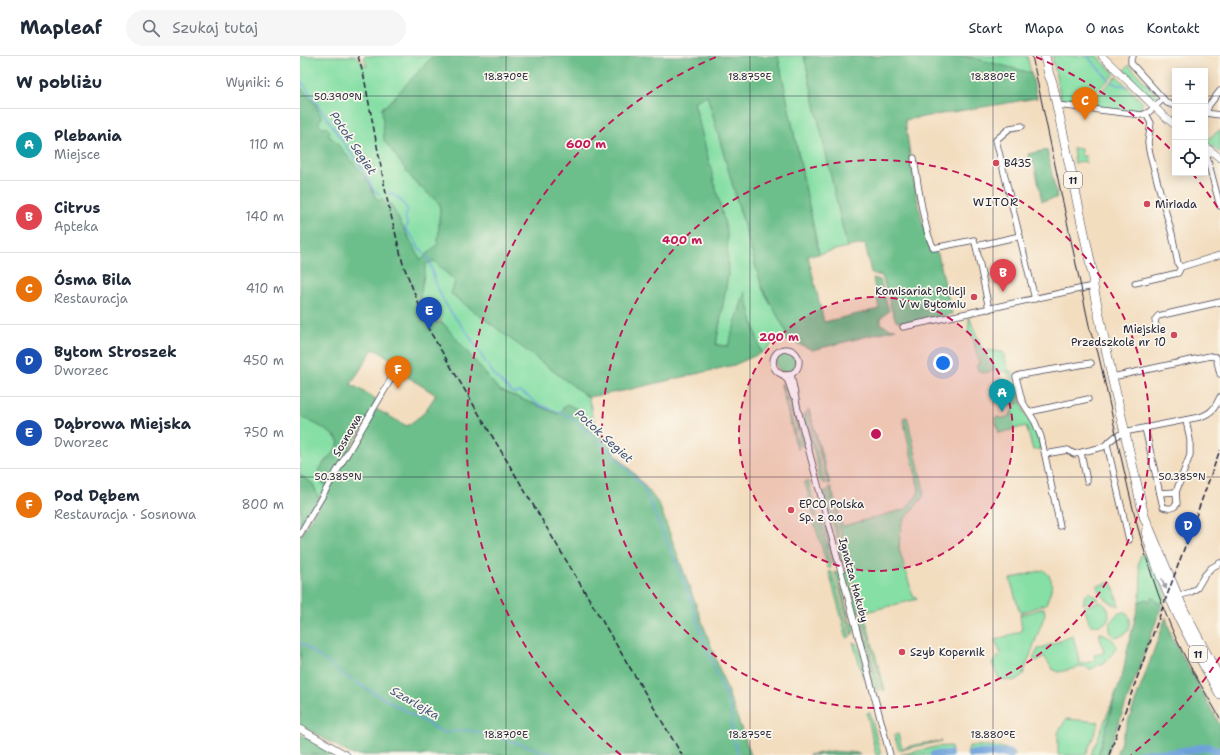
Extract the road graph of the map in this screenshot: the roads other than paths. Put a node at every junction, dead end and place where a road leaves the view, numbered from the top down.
1 (1045, 56) edge
2 (1102, 56) edge
3 (1108, 56) edge
4 (1132, 58) edge
5 (1048, 75) junction
6 (1220, 91) edge
7 (1140, 93) junction
8 (1163, 99) junction
9 (1057, 105) junction
10 (1172, 105) edge
11 (1155, 107) junction
12 (1208, 107) edge
13 (1208, 113) edge
14 (1146, 114) junction
15 (1220, 115) edge
16 (1172, 122) edge
17 (1022, 126) dead end
18 (1208, 149) edge
19 (1208, 156) edge
20 (914, 158) dead end
21 (1220, 158) edge
22 (1220, 206) edge
23 (1020, 236) junction
24 (976, 246) junction
25 (1220, 255) edge
26 (1181, 268) junction
27 (1135, 283) dead end
28 (1093, 286) junction
29 (1035, 299) junction
30 (1220, 302) edge
31 (989, 309) junction
32 (1156, 326) dead end
33 (904, 327) dead end
34 (1091, 363) dead end
35 (398, 367) dead end
36 (792, 374) junction
37 (1220, 374) edge
38 (784, 376) junction
39 (1117, 376) dead end
40 (1220, 397) edge
41 (1088, 400) dead end
42 (798, 410) junction
43 (1029, 412) junction
44 (1186, 420) junction
45 (1145, 428) junction
46 (1124, 433) junction
47 (1107, 444) junction
48 (1081, 453) junction
49 (1045, 454) junction
50 (1087, 481) dead end
51 (1176, 492) junction
52 (1160, 493) junction
53 (1144, 516) junction
54 (1060, 526) dead end
55 (300, 534) edge
56 (1129, 540) dead end
57 (1220, 563) edge
58 (1178, 596) junction
59 (1220, 680) edge
60 (1220, 694) edge
61 (300, 729) edge
62 (346, 755) edge
63 (890, 755) edge

1 - 5 highway, 11
2 - 7 street
3 - 7 street
4 - 8 street
5 - 9 highway, 11
5 - 28 highway, 11
6 - 12 street
7 - 11 street
8 - 10 street
8 - 11 street
9 - 14 street
9 - 28 highway, 11
11 - 14 street
11 - 16 street
13 - 15 street
14 - 26 street
17 - 23 street
18 - 21 street
19 - 22 street
20 - 24 street
23 - 24 street
23 - 29 street
24 - 31 street
25 - 26 street
26 - 27 street
28 - 29 street
28 - 46 highway, 11
29 - 31 street
30 - 32 street
31 - 33 street
34 - 43 street
35 - 55 street, Sosnowa
36 - 38 street
36 - 38 street
36 - 42 street, Ignatza Hakuby
37 - 39 street
38 - 42 street, Ignatza Hakuby
40 - 44 street
41 - 43 street
42 - 63 street, Ignatza Hakuby
43 - 49 street
44 - 45 street
44 - 51 street
45 - 46 street
45 - 52 street
46 - 47 street
46 - 53 highway, 11
47 - 48 street
47 - 56 street
48 - 49 street
48 - 50 street
49 - 54 street
51 - 52 street
51 - 52 street
53 - 58 highway, 11
53 -> 60 highway, 11
57 - 58 street
58 - 59 highway, 11
61 - 62 street

